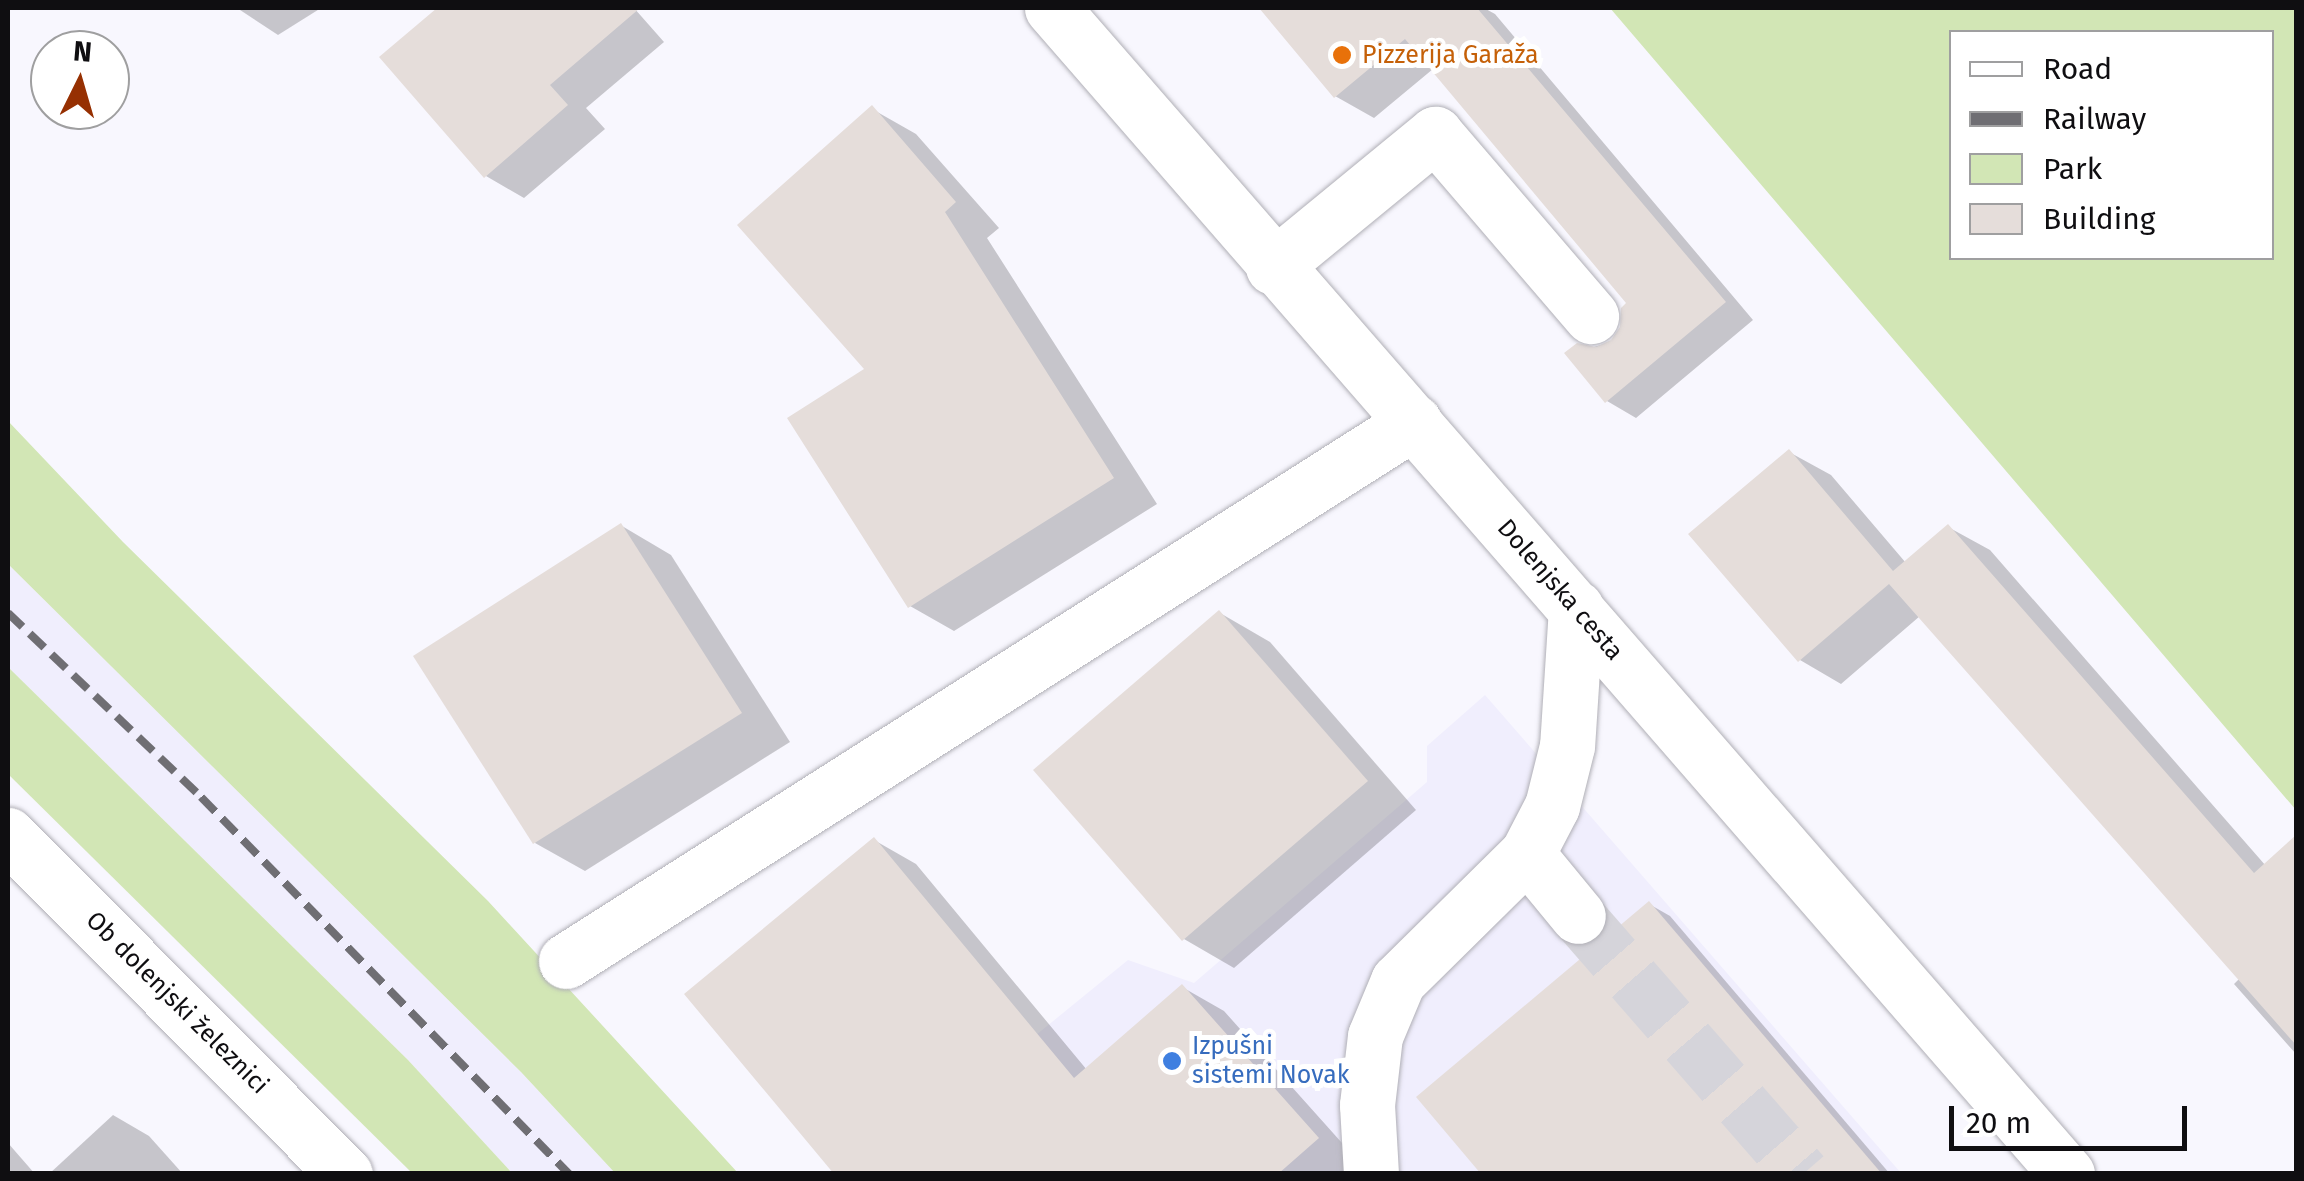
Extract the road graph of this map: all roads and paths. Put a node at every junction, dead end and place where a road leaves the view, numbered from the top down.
1 (1052, 8) edge
2 (1274, 267) junction
3 (1591, 316) dead end
4 (1414, 422) junction
5 (1576, 608) junction
6 (8, 835) edge
7 (1527, 854) junction
8 (1578, 916) tunnel mouth
9 (566, 962) dead end
10 (344, 1174) edge
11 (1371, 1174) edge
12 (2068, 1174) edge

1 - 2 main road, Dolenjska cesta
2 - 3 main road
2 - 4 main road, Dolenjska cesta
4 - 5 main road, Dolenjska cesta
4 - 9 main road
5 - 7 main road
5 - 12 main road, Dolenjska cesta
6 - 10 main road, Ob dolenjski železnici
7 - 8 main road
7 - 11 main road

